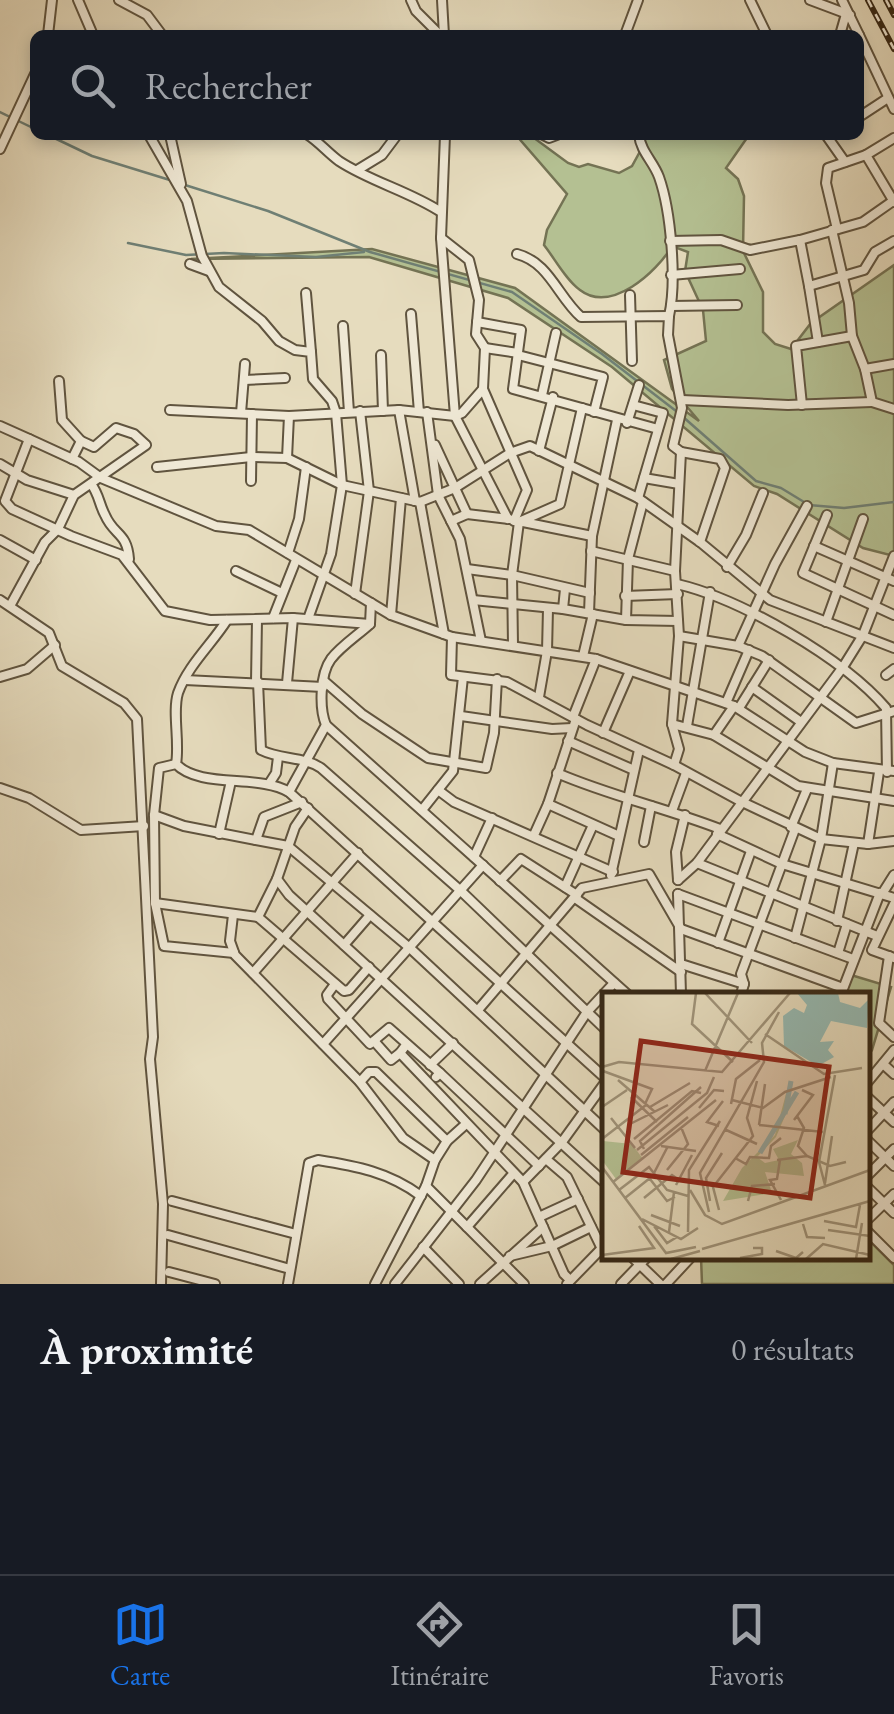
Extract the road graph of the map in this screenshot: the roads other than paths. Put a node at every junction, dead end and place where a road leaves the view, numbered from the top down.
1 (52, 0) edge
2 (78, 0) edge
3 (119, 0) edge
4 (411, 0) edge
5 (442, 0) edge
6 (638, 0) edge
7 (750, 0) edge
8 (810, 0) edge
9 (842, 0) edge
10 (848, 15) junction
11 (49, 30) edge
12 (92, 30) edge
13 (158, 30) edge
14 (437, 30) edge
15 (442, 30) edge
16 (627, 30) edge
17 (765, 30) edge
18 (842, 30) edge
19 (856, 30) edge
20 (864, 46) edge
21 (30, 85) edge
22 (888, 98) junction
23 (894, 109) edge
24 (864, 114) edge
25 (894, 138) edge
26 (153, 140) edge
27 (171, 140) edge
28 (314, 140) edge
29 (393, 140) edge
30 (445, 140) edge
31 (639, 140) edge
32 (831, 140) edge
33 (0, 149) edge
34 (866, 155) junction
35 (845, 162) junction
36 (359, 169) junction
37 (182, 190) junction
38 (893, 202) edge
39 (441, 212) junction
40 (834, 229) junction
41 (442, 238) junction
42 (670, 240) junction
43 (800, 240) junction
44 (894, 242) edge
45 (517, 254) dead end
46 (190, 264) dead end
47 (740, 270) dead end
48 (209, 271) junction
49 (672, 274) junction
50 (842, 276) junction
51 (809, 286) junction
52 (306, 293) dead end
53 (630, 295) dead end
54 (737, 305) dead end
55 (671, 306) junction
56 (411, 314) dead end
57 (668, 316) junction
58 (630, 318) junction
59 (477, 322) junction
60 (343, 326) dead end
61 (556, 332) dead end
62 (852, 336) junction
63 (818, 342) junction
64 (485, 348) junction
65 (311, 352) junction
66 (518, 354) junction
67 (381, 355) dead end
68 (632, 361) dead end
69 (550, 363) junction
70 (244, 364) dead end
71 (894, 364) edge
72 (865, 369) junction
73 (285, 378) dead end
74 (244, 380) junction
75 (59, 381) dead end
76 (639, 385) dead end
77 (484, 389) junction
78 (548, 396) junction
79 (872, 402) junction
80 (682, 404) junction
81 (802, 405) junction
82 (632, 406) junction
83 (582, 408) junction
84 (170, 410) dead end
85 (399, 410) junction
86 (894, 410) edge
87 (360, 411) junction
88 (383, 411) junction
89 (336, 412) junction
90 (349, 412) junction
91 (423, 412) junction
92 (594, 412) junction
93 (242, 413) junction
94 (252, 414) junction
95 (289, 416) junction
96 (455, 416) junction
97 (617, 420) junction
98 (627, 423) junction
99 (0, 426) edge
100 (658, 429) junction
101 (430, 436) junction
102 (28, 440) junction
103 (81, 441) junction
104 (539, 450) junction
105 (681, 452) junction
106 (510, 453) junction
107 (252, 457) junction
108 (287, 458) junction
109 (72, 459) junction
110 (0, 464) edge
111 (568, 466) junction
112 (306, 467) junction
113 (157, 468) dead end
114 (483, 470) junction
115 (15, 472) junction
116 (100, 478) junction
117 (644, 478) junction
118 (251, 481) dead end
119 (604, 482) junction
120 (91, 484) junction
121 (678, 484) junction
122 (342, 485) junction
123 (455, 488) junction
124 (369, 491) junction
125 (763, 492) dead end
126 (74, 495) junction
127 (438, 495) junction
128 (401, 498) junction
129 (2, 500) edge
130 (640, 500) junction
131 (418, 501) junction
132 (807, 506) dead end
133 (467, 514) junction
134 (827, 515) dead end
135 (863, 519) dead end
136 (514, 520) junction
137 (451, 521) junction
138 (677, 524) junction
139 (58, 529) junction
140 (592, 536) junction
141 (0, 540) edge
142 (700, 542) junction
143 (814, 546) junction
144 (591, 551) junction
145 (288, 554) junction
146 (894, 556) edge
147 (628, 559) junction
148 (36, 560) junction
149 (296, 560) junction
150 (848, 560) junction
151 (130, 564) junction
152 (727, 567) junction
153 (467, 569) junction
154 (236, 571) dead end
155 (675, 571) junction
156 (512, 575) junction
157 (324, 577) junction
158 (891, 579) edge
159 (565, 588) junction
160 (678, 589) junction
161 (838, 589) junction
162 (710, 592) junction
163 (282, 593) junction
164 (590, 593) junction
165 (356, 594) junction
166 (762, 595) junction
167 (626, 596) junction
168 (0, 600) edge
169 (473, 600) junction
170 (371, 603) junction
171 (513, 603) junction
172 (10, 606) junction
173 (875, 607) junction
174 (548, 608) junction
175 (563, 609) junction
176 (751, 613) junction
177 (591, 614) junction
178 (391, 615) junction
179 (894, 615) edge
180 (273, 618) junction
181 (293, 618) junction
182 (257, 619) junction
183 (308, 619) junction
184 (228, 620) junction
185 (626, 620) junction
186 (678, 622) junction
187 (826, 622) junction
188 (370, 624) junction
189 (863, 635) junction
190 (448, 636) junction
191 (678, 636) junction
192 (702, 640) junction
193 (482, 641) junction
194 (55, 645) junction
195 (513, 645) junction
196 (738, 646) junction
197 (894, 648) edge
198 (750, 650) junction
199 (547, 652) junction
200 (583, 656) junction
201 (596, 659) junction
202 (769, 660) junction
203 (843, 667) junction
204 (630, 670) junction
205 (463, 677) junction
206 (0, 678) edge
207 (185, 680) junction
208 (497, 680) junction
209 (257, 682) junction
210 (286, 683) junction
211 (324, 684) junction
212 (676, 686) junction
213 (752, 687) junction
214 (695, 692) junction
215 (820, 696) junction
216 (539, 697) junction
217 (733, 706) junction
218 (891, 712) edge
219 (461, 716) junction
220 (495, 720) junction
221 (574, 721) junction
222 (801, 722) junction
223 (326, 724) junction
224 (672, 724) junction
225 (588, 725) junction
226 (687, 726) junction
227 (603, 733) junction
228 (714, 735) junction
229 (788, 740) junction
230 (568, 741) junction
231 (578, 746) junction
232 (639, 750) junction
233 (278, 756) junction
234 (305, 760) junction
235 (454, 762) junction
236 (833, 763) junction
237 (176, 764) junction
238 (674, 765) junction
239 (767, 768) junction
240 (634, 770) junction
241 (887, 772) edge
242 (557, 773) junction
243 (686, 773) junction
244 (231, 781) junction
245 (268, 784) junction
246 (0, 788) edge
247 (807, 789) junction
248 (438, 790) junction
249 (290, 792) junction
250 (829, 792) junction
251 (875, 798) junction
252 (628, 801) junction
253 (894, 801) edge
254 (740, 802) junction
255 (548, 804) junction
256 (305, 805) junction
257 (651, 806) junction
258 (422, 810) junction
259 (672, 811) junction
260 (154, 815) junction
261 (684, 816) junction
262 (492, 818) junction
263 (594, 825) junction
264 (144, 826) junction
265 (793, 828) junction
266 (718, 831) junction
267 (219, 834) junction
268 (534, 834) junction
269 (619, 836) junction
270 (821, 839) junction
271 (256, 840) junction
272 (894, 841) edge
273 (644, 842) dead end
274 (854, 844) junction
275 (868, 844) junction
276 (287, 845) junction
277 (751, 851) junction
278 (358, 852) junction
279 (580, 856) junction
280 (474, 857) junction
281 (697, 863) junction
282 (782, 864) junction
283 (483, 865) junction
284 (612, 872) junction
285 (811, 874) junction
286 (894, 875) edge
287 (277, 880) junction
288 (678, 880) junction
289 (500, 881) junction
290 (846, 881) junction
291 (740, 882) junction
292 (332, 883) junction
293 (607, 883) junction
294 (565, 886) junction
295 (461, 891) junction
296 (881, 893) junction
297 (678, 894) junction
298 (770, 894) junction
299 (576, 897) junction
300 (894, 901) edge
301 (156, 903) junction
302 (804, 908) junction
303 (308, 912) junction
304 (729, 912) junction
305 (233, 915) junction
306 (370, 915) junction
307 (258, 917) junction
308 (837, 921) junction
309 (434, 922) junction
310 (760, 924) junction
311 (847, 924) junction
312 (550, 926) junction
313 (681, 929) junction
314 (864, 931) junction
315 (877, 936) junction
316 (795, 938) junction
317 (284, 940) junction
318 (718, 943) junction
319 (344, 944) junction
320 (411, 949) junction
321 (234, 953) junction
322 (526, 954) junction
323 (748, 954) junction
324 (838, 954) junction
325 (891, 957) edge
326 (853, 958) junction
327 (369, 967) junction
328 (681, 968) junction
329 (253, 973) junction
330 (383, 980) junction
331 (502, 981) junction
332 (335, 984) junction
333 (614, 984) junction
334 (744, 984) junction
335 (842, 991) edge
336 (606, 992) edge
337 (624, 992) edge
338 (681, 992) edge
339 (742, 992) edge
340 (602, 996) edge
341 (478, 1010) junction
342 (587, 1012) junction
343 (347, 1018) junction
344 (602, 1026) edge
345 (894, 1037) edge
346 (374, 1041) junction
347 (568, 1042) junction
348 (454, 1043) junction
349 (323, 1044) junction
350 (403, 1049) junction
351 (894, 1050) edge
352 (883, 1064) junction
353 (430, 1065) junction
354 (871, 1072) edge
355 (440, 1073) junction
356 (548, 1073) junction
357 (894, 1074) edge
358 (602, 1078) edge
359 (360, 1082) junction
360 (602, 1083) edge
361 (388, 1084) junction
362 (430, 1084) junction
363 (869, 1099) edge
364 (374, 1100) junction
365 (894, 1102) edge
366 (525, 1107) junction
367 (586, 1110) junction
368 (884, 1112) junction
369 (894, 1122) edge
370 (466, 1124) junction
371 (602, 1127) edge
372 (869, 1132) edge
373 (506, 1137) junction
374 (869, 1139) edge
375 (447, 1141) junction
376 (562, 1142) junction
377 (894, 1149) edge
378 (494, 1155) junction
379 (886, 1158) junction
380 (435, 1160) junction
381 (543, 1162) junction
382 (894, 1166) edge
383 (481, 1174) junction
384 (513, 1174) junction
385 (869, 1174) edge
386 (602, 1180) edge
387 (523, 1182) junction
388 (869, 1189) edge
389 (423, 1191) junction
390 (497, 1192) junction
391 (894, 1194) edge
392 (578, 1198) junction
393 (172, 1202) dead end
394 (884, 1204) junction
395 (452, 1212) junction
396 (894, 1213) edge
397 (539, 1217) junction
398 (869, 1219) edge
399 (591, 1226) junction
400 (467, 1227) junction
401 (543, 1227) junction
402 (869, 1233) edge
403 (296, 1234) junction
404 (168, 1236) dead end
405 (894, 1241) edge
406 (602, 1245) edge
407 (422, 1246) junction
408 (552, 1246) junction
409 (602, 1248) edge
410 (886, 1249) junction
411 (894, 1258) edge
412 (506, 1259) junction
413 (634, 1259) edge
414 (645, 1259) edge
415 (689, 1259) edge
416 (640, 1265) junction
417 (290, 1269) junction
418 (169, 1272) dead end
419 (402, 1274) junction
420 (568, 1282) edge
421 (161, 1284) edge
422 (215, 1284) edge
423 (288, 1284) edge
424 (375, 1284) edge
425 (395, 1284) edge
426 (411, 1284) edge
427 (460, 1284) edge
428 (480, 1284) edge
429 (524, 1284) edge
430 (621, 1284) edge
431 (663, 1284) edge

1 - 11 street
2 - 12 street
3 - 13 street
4 - 14 street
5 - 15 street
6 - 16 street
7 - 17 street
8 - 10 street
9 - 10 street
10 - 18 street
10 - 19 street
20 - 22 street
21 - 33 street
22 - 23 street
22 - 24 street
25 - 34 street
26 - 37 street
27 - 37 street
28 - 36 street
29 - 36 street
30 - 39 street
31 - 42 street
32 - 35 street
34 - 35 street
34 - 38 street
35 - 40 street
36 - 39 street
37 - 48 street
38 - 40 street
39 - 41 street
40 - 43 street
40 - 50 street
41 - 59 street
41 - 96 street
42 - 43 street
42 - 49 street
43 - 51 street
44 - 50 street
45 - 58 street
46 - 48 street
47 - 49 street
48 - 65 street
49 - 55 street
50 - 51 street
50 - 62 street
51 - 63 street
52 - 65 street
53 - 58 street
54 - 55 street
55 - 57 street
56 - 91 street
57 - 58 street
57 - 80 street
58 - 68 street
59 - 64 street
59 - 66 street
60 - 90 street
61 - 69 street
62 - 63 street
62 - 72 street
63 - 81 street
64 - 66 street
64 - 77 street
65 - 89 street
66 - 69 street
66 - 78 street
67 - 88 street
69 - 78 street
69 - 92 street
70 - 74 street
71 - 72 street
72 - 79 street
73 - 74 street
74 - 93 street
75 - 103 street
76 - 82 street
77 - 96 street
77 - 106 street
78 - 83 street
78 - 104 street
79 - 81 street
79 - 86 street
80 - 81 street
80 - 105 street
82 - 98 street
82 - 100 street
83 - 92 street
83 - 111 street
84 - 93 street
85 - 88 street
85 - 91 street
85 - 131 street
87 - 88 street
87 - 90 street
87 - 124 street
89 - 90 street
89 - 95 street
89 - 122 street
91 - 96 street
91 - 101 street
92 - 97 street
93 - 94 street
94 - 95 street
94 - 107 street
95 - 108 street
96 - 114 street
97 - 98 street
97 - 119 street
98 - 100 street
99 - 102 street
100 - 117 street
101 - 123 street
101 - 127 street
102 - 109 street
102 - 115 street
103 - 109 street
103 - 116 street
104 - 106 street
104 - 111 street
105 - 121 street
105 - 142 street
106 - 114 street
106 - 136 street
107 - 108 street
107 - 113 street
107 - 118 street
108 - 112 street
109 - 116 street
110 - 115 street
111 - 119 street
111 - 136 street
112 - 122 street
112 - 145 street
114 - 123 street
114 - 136 street
115 - 126 street
115 - 129 street
116 - 120 street
116 - 145 street
117 - 121 street
117 - 130 street
119 - 130 street
119 - 140 street
120 - 126 street
120 - 151 street
121 - 138 street
122 - 124 street
122 - 157 street
123 - 127 street
123 - 133 street
124 - 128 street
124 - 165 street
125 - 152 street
126 - 139 street
127 - 131 street
127 - 137 street
128 - 131 street
128 - 178 street
129 - 139 street
130 - 138 street
130 - 147 street
131 - 190 street
132 - 166 street
133 - 136 street
133 - 137 street
134 - 143 street
135 - 150 street
136 - 140 street
136 - 156 street
137 - 153 street
138 - 142 street
138 - 155 street
139 - 148 street
139 - 151 street
140 - 144 street
141 - 148 street
142 - 152 street
143 - 150 street
143 - 161 street
144 - 147 street
144 - 164 street
145 - 149 street
146 - 158 street
147 - 155 street
147 - 167 street
148 - 172 street
149 - 157 street
149 - 163 street
150 - 158 street
150 - 161 street
151 - 184 street
152 - 166 street
153 - 156 street
153 - 169 street
154 - 163 street
155 - 160 street
156 - 159 street
156 - 171 street
157 - 165 street
157 - 183 street
158 - 173 street
159 - 164 street
159 - 175 street
160 - 162 street
160 - 167 street
160 - 186 street
161 - 173 street
161 - 187 street
162 - 176 street
162 - 192 street
163 - 180 street
164 - 177 street
165 - 170 street
166 - 176 street
166 - 187 street
167 - 185 street
168 - 172 street
169 - 171 street
169 - 193 street
170 - 178 street
170 - 188 street
171 - 174 street
171 - 195 street
172 - 194 street
173 - 179 street
173 - 189 street
174 - 175 street
174 - 199 street
175 - 177 street
176 - 196 street
176 - 203 street
177 - 185 street
177 - 200 street
178 - 190 street
180 - 181 street
180 - 182 street
181 - 183 street
181 - 210 street
182 - 184 street
182 - 209 street
183 - 188 street
184 - 207 street
185 - 186 street
186 - 191 street
187 - 189 street
188 - 211 street
189 - 197 street
189 - 203 street
190 - 193 street
190 - 205 street
191 - 192 street
191 - 212 street
192 - 196 street
192 - 214 street
193 - 195 street
194 - 206 street
194 - 264 street
195 - 199 street
196 - 198 street
198 - 202 street
198 - 217 street
199 - 200 street
199 - 216 street
200 - 201 street
201 - 204 street
201 - 221 street
202 - 213 street
202 - 215 street
203 - 215 street
203 - 218 street
204 - 212 street
204 - 227 street
205 - 208 street
205 - 219 street
207 - 209 street
207 - 237 street
208 - 216 street
208 - 220 street
209 - 210 street
209 - 233 street
210 - 211 street
211 - 223 street
211 - 235 street
212 - 214 street
212 - 224 street
213 - 217 street
213 - 222 street
214 - 217 street
214 - 226 street
215 - 218 street
215 - 222 street
216 - 221 street
217 - 228 street
217 - 229 street
218 - 241 street
219 - 220 street
219 - 235 street
220 - 221 street
220 - 235 street
221 - 225 street
221 - 230 street
222 - 229 street
223 - 234 street
223 - 258 street
224 - 226 street
224 - 238 street
225 - 227 street
225 - 231 street
226 - 228 street
227 - 232 street
228 - 239 street
229 - 236 street
229 - 239 street
230 - 231 street
230 - 242 street
231 - 240 street
232 - 238 street
232 - 240 street
233 - 234 street
233 - 245 street
234 - 249 street
234 - 295 street
235 - 248 street
236 - 241 street
236 - 250 street
237 - 244 street
237 - 260 street
238 - 243 street
239 - 247 street
239 - 254 street
240 - 252 street
241 - 251 street
242 - 252 street
242 - 255 street
243 - 254 street
243 - 259 street
244 - 245 street
244 - 267 street
245 - 249 street
246 - 264 street
247 - 250 street
247 - 265 street
248 - 258 street
248 - 262 street
249 - 256 street
250 - 251 street
250 - 270 street
251 - 253 street
251 - 275 street
252 - 257 street
252 - 269 street
254 - 265 street
254 - 266 street
255 - 263 street
255 - 268 street
256 - 271 street
256 - 276 street
256 - 278 street
257 - 259 street
257 - 273 street
258 - 280 street
259 - 261 street
260 - 267 street
260 - 301 street
261 - 266 street
261 - 288 street
262 - 268 street
262 - 280 street
263 - 269 street
263 - 279 street
264 - 421 street
265 - 270 street
265 - 282 street
266 - 277 street
266 - 281 street
267 - 271 street
268 - 279 street
269 - 284 street
270 - 274 street
270 - 285 street
271 - 276 street
272 - 275 street
274 - 275 street
274 - 290 street
276 - 287 street
276 - 292 street
277 - 282 street
277 - 291 street
278 - 292 street
278 - 309 street
279 - 284 street
279 - 294 street
280 - 283 street
281 - 288 street
281 - 291 street
282 - 285 street
282 - 298 street
283 - 289 street
283 - 295 street
284 - 293 street
285 - 290 street
285 - 302 street
286 - 296 street
287 - 303 street
287 - 307 street
288 - 297 street
289 - 294 street
289 - 312 street
290 - 296 street
290 - 308 street
291 - 298 street
291 - 304 street
292 - 303 street
292 - 306 street
293 - 299 street
293 - 313 street
294 - 299 street
295 - 309 street
295 - 322 street
296 - 300 street
296 - 314 street
297 - 304 street
297 - 313 street
298 - 302 street
298 - 310 street
299 - 312 street
299 - 328 street
300 - 315 street
301 - 305 street
301 - 321 street
302 - 308 street
302 - 316 street
303 - 317 street
303 - 319 street
304 - 310 street
304 - 318 street
305 - 307 street
305 - 321 street
306 - 319 street
306 - 320 street
307 - 317 street
308 - 311 street
309 - 320 street
309 - 331 street
310 - 316 street
310 - 323 street
311 - 314 street
311 - 324 street
312 - 322 street
312 - 333 street
313 - 318 street
313 - 328 street
314 - 315 street
314 - 326 street
315 - 325 street
316 - 324 street
317 - 329 street
317 - 332 street
318 - 323 street
319 - 327 street
320 - 330 street
320 - 341 street
321 - 329 street
322 - 331 street
322 - 342 street
323 - 334 street
323 - 335 street
324 - 326 street
325 - 345 street
326 - 335 street
327 - 330 street
327 - 332 street
328 - 334 street
328 - 338 street
329 - 349 street
330 - 343 street
330 - 348 street
331 - 341 street
331 - 347 street
332 - 343 street
333 - 336 street
333 - 337 street
334 - 339 street
340 - 342 street
341 - 356 street
342 - 344 street
342 - 347 street
343 - 346 street
343 - 349 street
346 - 350 street
346 - 350 street
347 - 356 street
347 - 358 street
348 - 353 street
348 - 366 street
349 - 359 street
350 - 353 street
350 - 362 street
351 - 352 street
352 - 354 street
352 - 357 street
353 - 355 street
355 - 362 street
355 - 373 street
356 - 366 street
356 - 367 street
359 - 361 street
359 - 364 street
360 - 367 street
361 - 364 street
361 - 375 street
362 - 370 street
363 - 368 street
364 - 380 street
365 - 368 street
366 - 373 street
366 - 376 street
367 - 371 street
367 - 376 street
368 - 369 street
368 - 372 street
370 - 375 street
370 - 378 street
373 - 378 street
373 - 381 street
374 - 379 street
375 - 380 street
376 - 381 street
376 - 386 street
377 - 379 street
378 - 383 street
378 - 384 street
379 - 382 street
379 - 385 street
380 - 389 street
381 - 387 street
381 - 392 street
383 - 390 street
383 - 395 street
384 - 387 street
384 - 390 street
387 - 397 street
388 - 394 street
389 - 395 street
389 - 403 street
389 - 424 street
390 - 400 street
391 - 394 street
392 - 397 street
392 - 399 street
393 - 403 street
394 - 396 street
394 - 398 street
395 - 400 street
395 - 407 street
397 - 401 street
399 - 406 street
399 - 408 street
400 - 412 street
401 - 408 street
401 - 412 street
402 - 410 street
403 - 417 street
404 - 417 street
405 - 410 street
407 - 419 street
407 - 427 street
408 - 412 street
408 - 420 street
409 - 420 street
410 - 411 street
412 - 428 street
412 - 429 street
413 - 416 street
414 - 416 street
415 - 431 street
416 - 430 street
416 - 431 street
417 - 423 street
418 - 422 street
419 - 425 street
419 - 426 street

